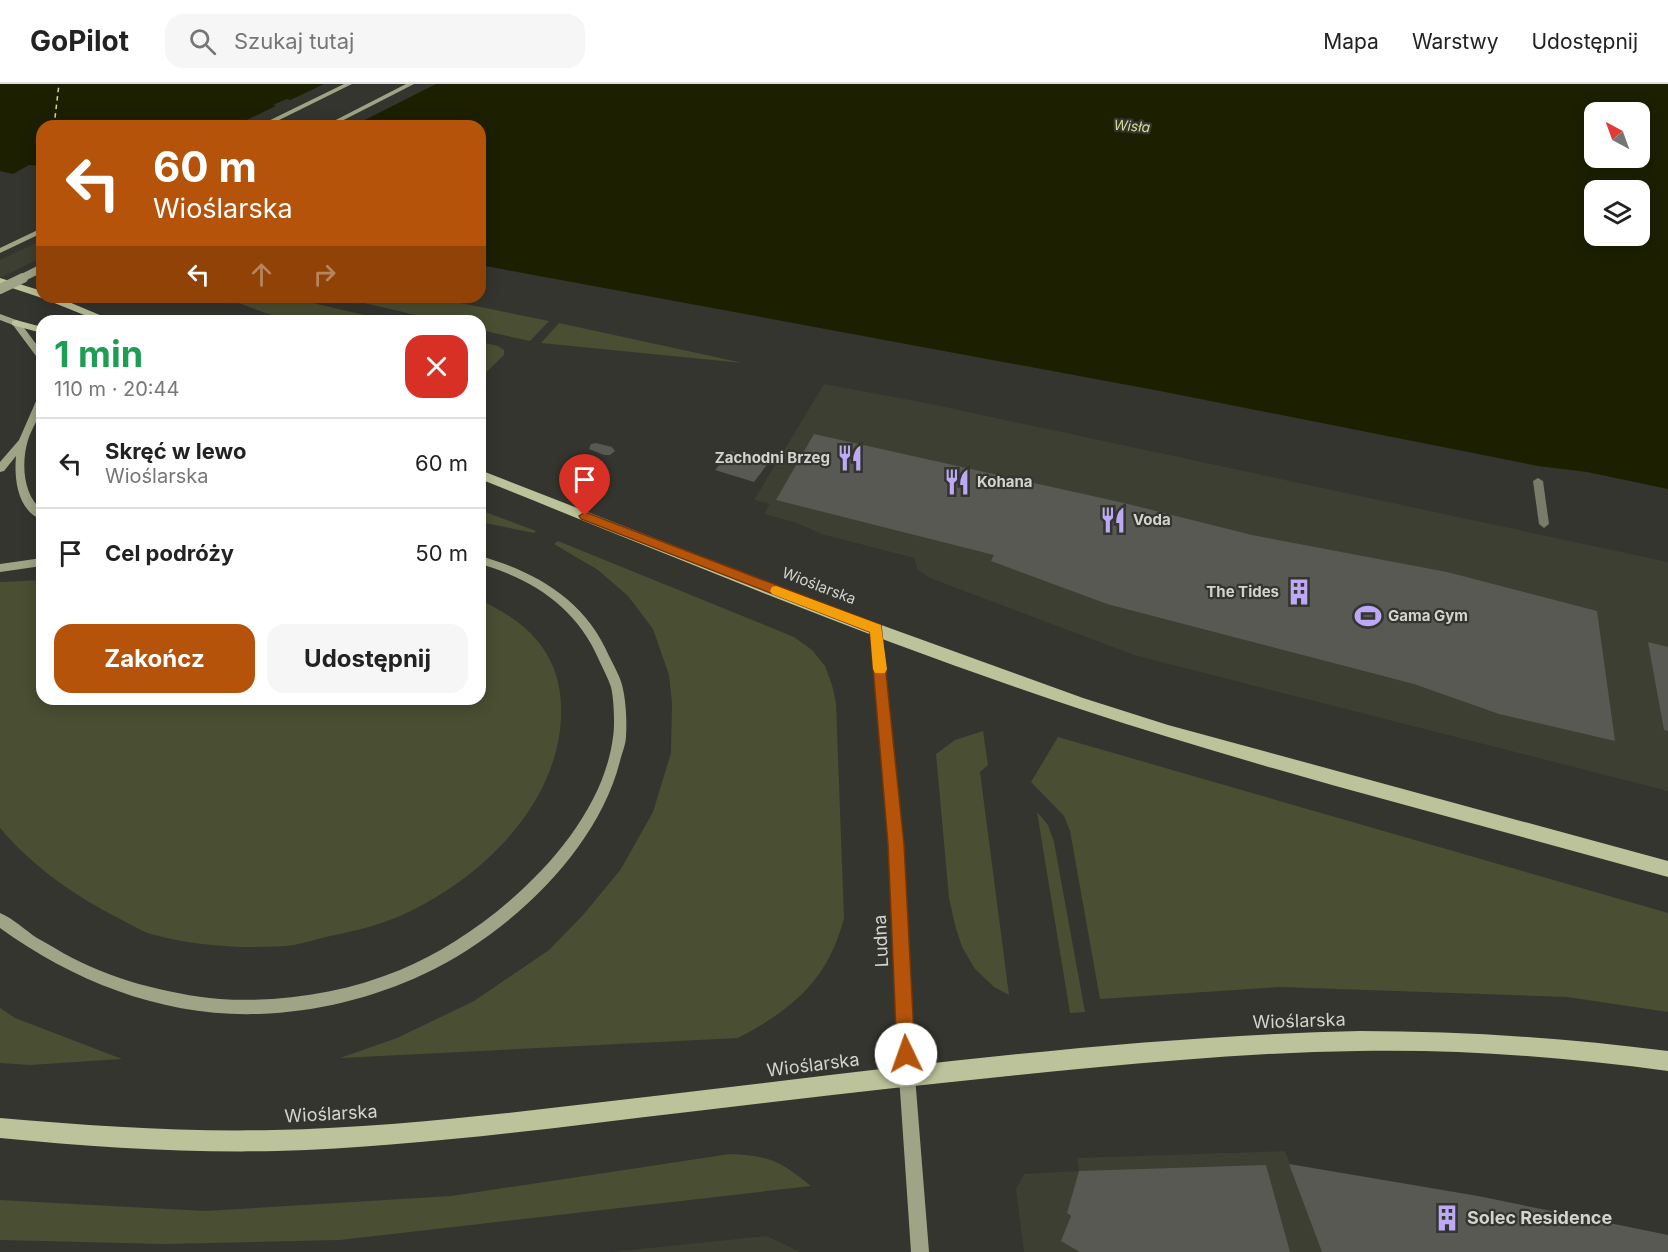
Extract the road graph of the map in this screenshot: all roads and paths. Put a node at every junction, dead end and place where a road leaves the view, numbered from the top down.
1 (349, 84) edge
2 (411, 84) edge
3 (274, 120) edge
4 (339, 120) edge
5 (36, 233) edge
6 (0, 250) edge
7 (36, 271) edge
8 (0, 281) edge
9 (0, 289) edge
10 (36, 293) edge
11 (62, 303) edge
12 (94, 315) edge
13 (0, 317) edge
14 (16, 323) junction
15 (36, 328) edge
16 (36, 350) edge
17 (36, 412) edge
18 (23, 441) junction
19 (0, 469) edge
20 (486, 476) edge
21 (1538, 481) dead end
22 (36, 513) edge
23 (1544, 524) dead end
24 (486, 562) edge
25 (36, 563) edge
26 (0, 568) edge
27 (876, 629) junction
28 (1668, 869) edge
29 (0, 920) edge
30 (1668, 1061) edge
31 (907, 1076) junction
32 (0, 1128) edge
33 (920, 1252) edge

1 - 3 main road
2 - 4 main road
5 - 6 main road
7 - 9 main road, bridge
8 - 10 main road
11 - 12 main road
13 - 14 main road
14 - 15 main road
14 - 16 main road
17 - 18 main road
18 - 19 main road
18 - 22 main road
20 - 27 main road, Wioślarska
21 - 23 lane
24 - 29 main road
25 - 26 main road
27 - 28 main road, Wioślarska
27 - 31 main road, Ludna
30 - 31 main road, Wioślarska
31 - 32 main road, Wioślarska
31 - 33 main road, Ludna

